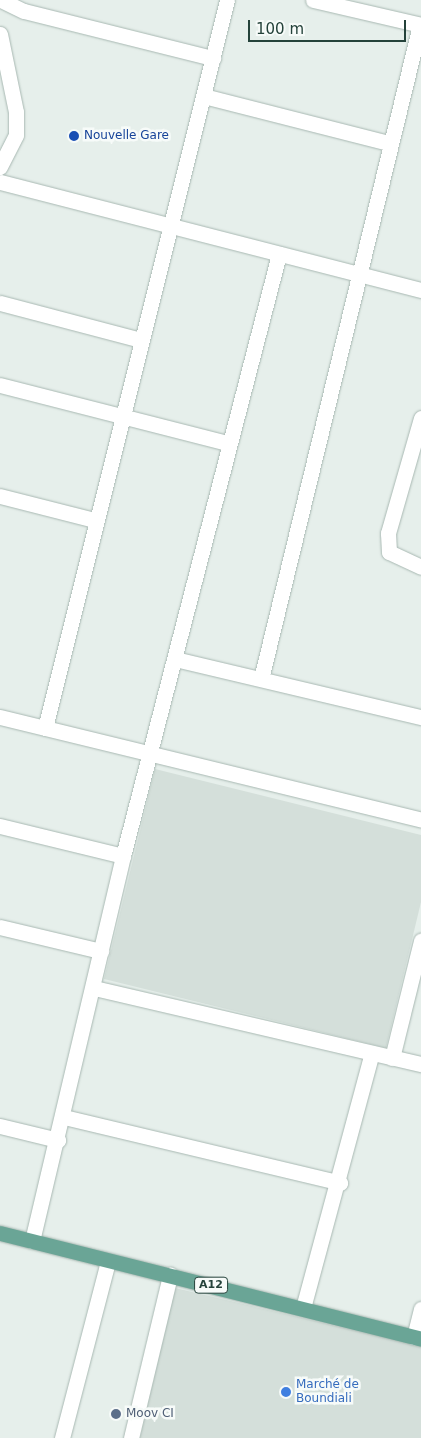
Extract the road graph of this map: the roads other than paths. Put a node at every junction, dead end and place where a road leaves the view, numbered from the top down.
1 (1, 0) edge
2 (227, 0) edge
3 (313, 0) edge
4 (346, 4) edge
5 (420, 25) edge
6 (0, 34) edge
7 (214, 58) junction
8 (204, 96) junction
9 (389, 142) junction
10 (0, 166) edge
11 (0, 182) edge
12 (170, 226) junction
13 (280, 254) junction
14 (361, 275) junction
15 (421, 290) edge
16 (0, 303) edge
17 (141, 340) junction
18 (0, 384) edge
19 (120, 417) junction
20 (421, 418) edge
21 (228, 442) junction
22 (0, 496) edge
23 (94, 520) junction
24 (421, 567) edge
25 (175, 659) junction
26 (261, 679) junction
27 (421, 717) edge
28 (0, 718) edge
29 (45, 728) junction
30 (150, 754) junction
31 (421, 820) edge
32 (0, 826) edge
33 (123, 856) junction
34 (0, 927) edge
35 (421, 941) edge
36 (101, 951) junction
37 (94, 988) junction
38 (372, 1053) junction
39 (392, 1058) junction
40 (421, 1064) edge
41 (64, 1117) junction
42 (0, 1126) edge
43 (58, 1140) junction
44 (340, 1183) junction
45 (0, 1233) edge
46 (32, 1241) junction
47 (108, 1261) junction
48 (170, 1275) junction
49 (303, 1308) junction
50 (421, 1309) edge
51 (418, 1338) edge
52 (62, 1438) edge
53 (131, 1438) edge

1 - 7 street
2 - 7 street
3 - 4 street
4 - 5 street
5 - 9 street
6 - 10 street
7 - 8 street
8 - 9 street
8 - 12 street
9 - 14 street
11 - 12 street
12 - 13 street
12 - 17 street
13 - 14 street
13 - 21 street
14 - 15 street
14 - 26 street
16 - 17 street
17 - 19 street
18 - 19 street
19 - 21 street
19 - 23 street
20 - 24 street
21 - 25 street
22 - 23 street
23 - 29 street
25 - 26 street
25 - 30 street
26 - 27 street
28 - 29 street
29 - 30 street
30 - 31 street
30 - 33 street
32 - 33 street
33 - 36 street
34 - 36 street
35 - 39 street
36 - 37 street
37 - 38 street
37 - 41 street
38 - 39 street
38 - 44 street
39 - 40 street
41 - 43 street
41 - 44 street
42 - 43 street
43 - 46 street
44 - 49 street
45 - 46 main road, A12
46 - 47 main road, A12
47 - 48 main road, A12
47 - 52 street
48 - 49 main road, A12
48 - 53 street
49 - 51 main road, A12
50 - 51 street

